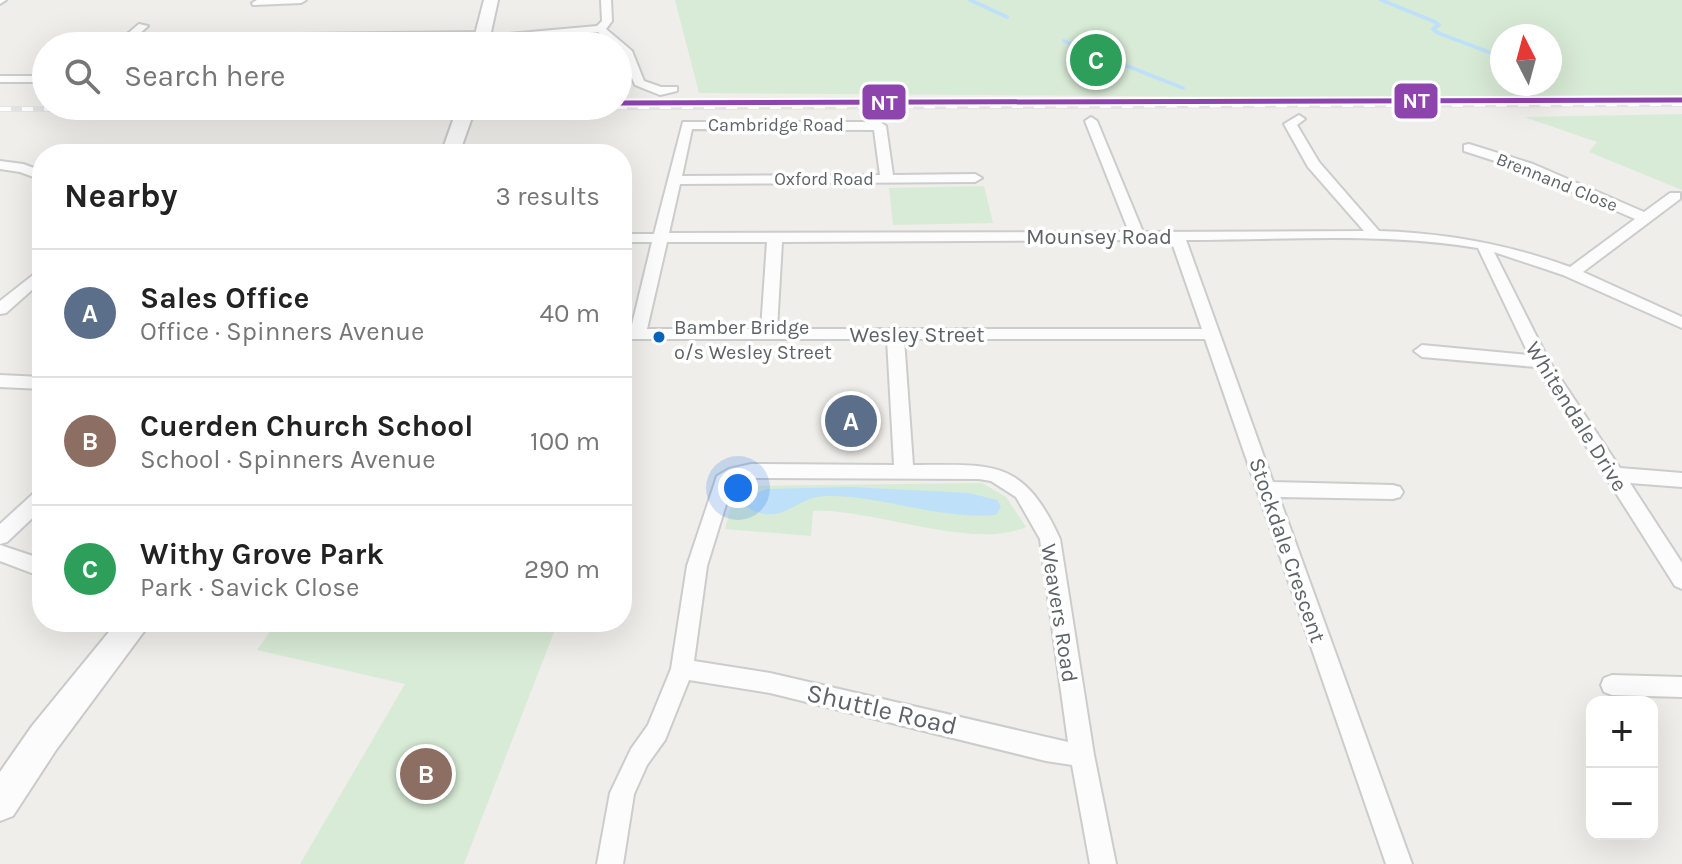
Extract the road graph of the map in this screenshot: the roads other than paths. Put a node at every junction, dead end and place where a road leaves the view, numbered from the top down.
1 (301, 0) edge
2 (491, 0) edge
3 (606, 0) edge
4 (257, 3) dead end
5 (143, 26) dead end
6 (600, 29) junction
7 (136, 32) edge
8 (483, 32) edge
9 (568, 32) edge
10 (590, 32) edge
11 (604, 32) edge
12 (632, 64) edge
13 (0, 79) edge
14 (32, 79) edge
15 (673, 89) dead end
16 (1299, 119) dead end
17 (462, 120) edge
18 (1091, 121) dead end
19 (454, 144) edge
20 (1469, 148) dead end
21 (0, 165) edge
22 (32, 172) edge
23 (975, 178) dead end
24 (887, 179) junction
25 (674, 180) junction
26 (1675, 196) dead end
27 (1645, 218) junction
28 (1375, 235) junction
29 (1138, 236) junction
30 (1177, 236) junction
31 (632, 238) edge
32 (659, 238) junction
33 (775, 238) junction
34 (1484, 246) junction
35 (1572, 273) junction
36 (32, 282) edge
37 (0, 309) edge
38 (1682, 323) edge
39 (632, 327) edge
40 (632, 334) edge
41 (769, 334) junction
42 (895, 334) junction
43 (1211, 334) junction
44 (1422, 351) dead end
45 (1541, 362) junction
46 (0, 381) edge
47 (32, 383) edge
48 (904, 470) junction
49 (1614, 475) junction
50 (1682, 480) edge
51 (1266, 489) junction
52 (1393, 492) dead end
53 (32, 506) edge
54 (0, 536) edge
55 (0, 553) edge
56 (32, 564) edge
57 (1682, 580) edge
58 (128, 632) edge
59 (682, 669) junction
60 (1612, 685) dead end
61 (1682, 687) edge
62 (1082, 755) junction
63 (0, 803) edge
64 (610, 864) edge
65 (1103, 864) edge
66 (1399, 864) edge

1 - 4 street
2 - 8 main road
3 - 6 street
5 - 7 street
6 - 9 street
6 - 10 street
6 - 11 street
12 - 15 street
13 - 14 street
16 - 28 street
17 - 19 main road
18 - 29 street
20 - 27 street, Brennand Close
21 - 22 street
23 - 24 street, Oxford Road
24 - 25 street, Oxford Road
24 - 25 street, Cambridge Road
25 - 32 street, Cambridge Road
26 - 27 street
27 - 35 street
28 - 30 street, Mounsey Road
28 - 34 street, Mounsey Road
29 - 30 street, Mounsey Road
29 - 33 street, Mounsey Road
30 - 43 street, Stockdale Crescent
31 - 32 street, Mounsey Road
32 - 33 street, Mounsey Road
32 - 39 street, Cambridge Road
33 - 41 street
34 - 35 street, Mounsey Road
34 - 45 street, Whitendale Drive
35 - 38 street, Mounsey Road
36 - 37 street
40 - 41 street, Wesley Street
41 - 42 street, Wesley Street
42 - 43 street, Wesley Street
42 - 48 street
43 - 51 street, Stockdale Crescent
44 - 45 street
45 - 49 street, Whitendale Drive
46 - 47 street
48 - 59 street, Weavers Road
48 - 62 street, Weavers Road
49 - 50 street
49 - 57 street, Whitendale Drive
51 - 52 street
51 - 66 street, Stockdale Crescent
53 - 54 street
55 - 56 street
58 - 63 main road
59 - 62 street, Shuttle Road
59 - 64 street
60 - 61 street
62 - 65 street, Weavers Road

